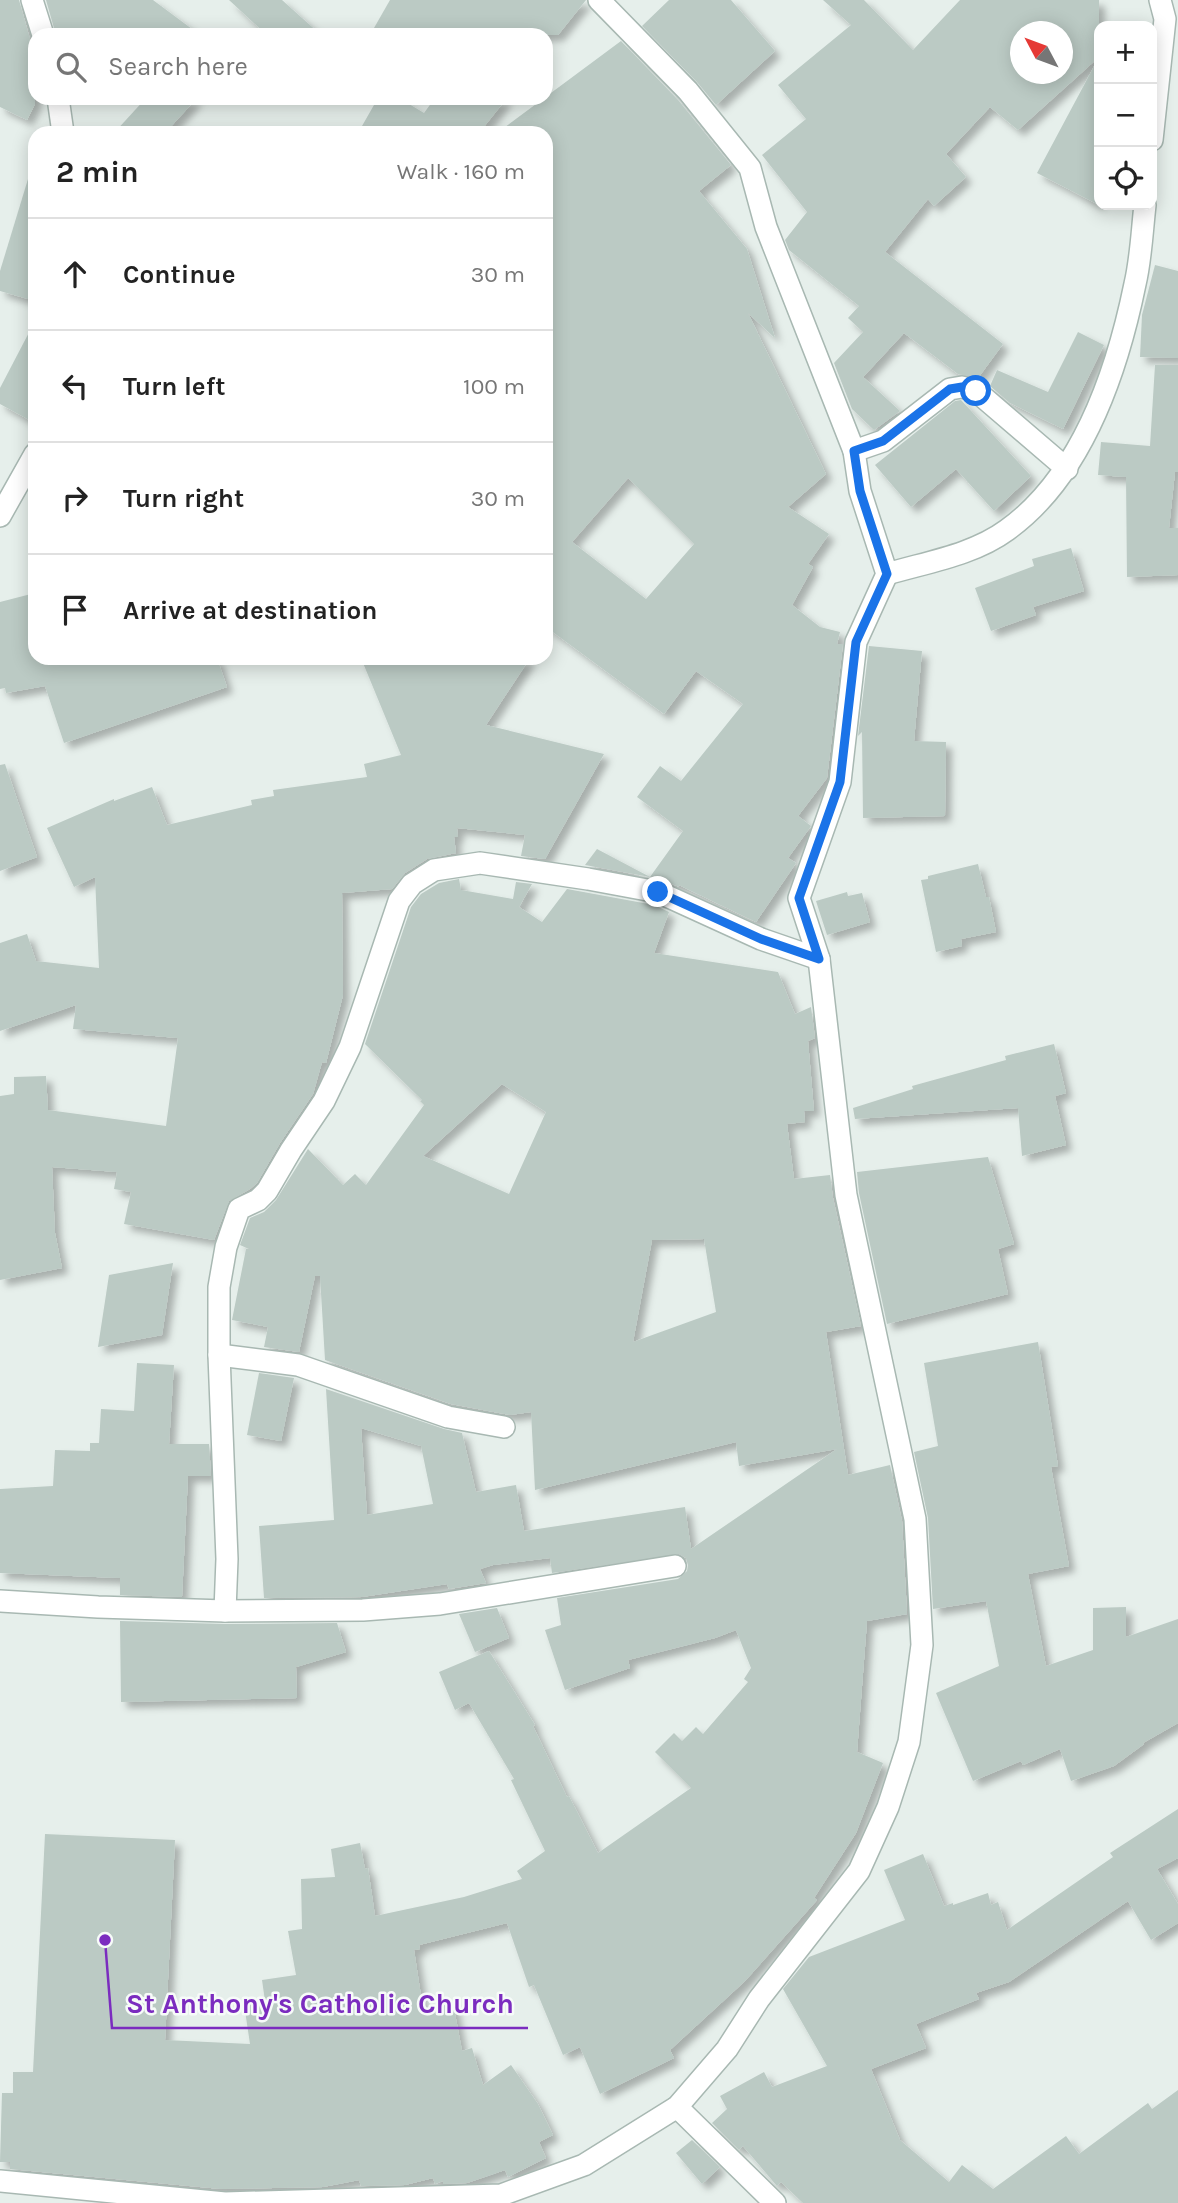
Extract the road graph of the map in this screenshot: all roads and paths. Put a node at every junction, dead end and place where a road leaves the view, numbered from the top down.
1 (33, 0) edge
2 (599, 0) edge
3 (1160, 0) edge
4 (41, 28) edge
5 (1157, 93) edge
6 (59, 105) edge
7 (62, 126) edge
8 (1143, 210) edge
9 (854, 451) junction
10 (28, 466) edge
11 (1067, 469) junction
12 (0, 516) edge
13 (887, 574) junction
14 (819, 959) junction
15 (219, 1355) junction
16 (504, 1427) dead end
17 (676, 1566) dead end
18 (0, 1601) edge
19 (225, 1611) junction
20 (677, 2107) junction
21 (0, 2181) edge
22 (307, 2201) edge
23 (775, 2203) edge

1 - 4 street
2 - 9 street
3 - 5 street
6 - 7 street
8 - 11 street
9 - 11 street
9 - 13 street
10 - 12 street
11 - 13 street
13 - 14 street
14 - 15 street
14 - 20 street
15 - 16 street
15 - 19 street
17 - 19 street
18 - 19 street
20 - 22 street
20 - 23 street
21 - 22 street

